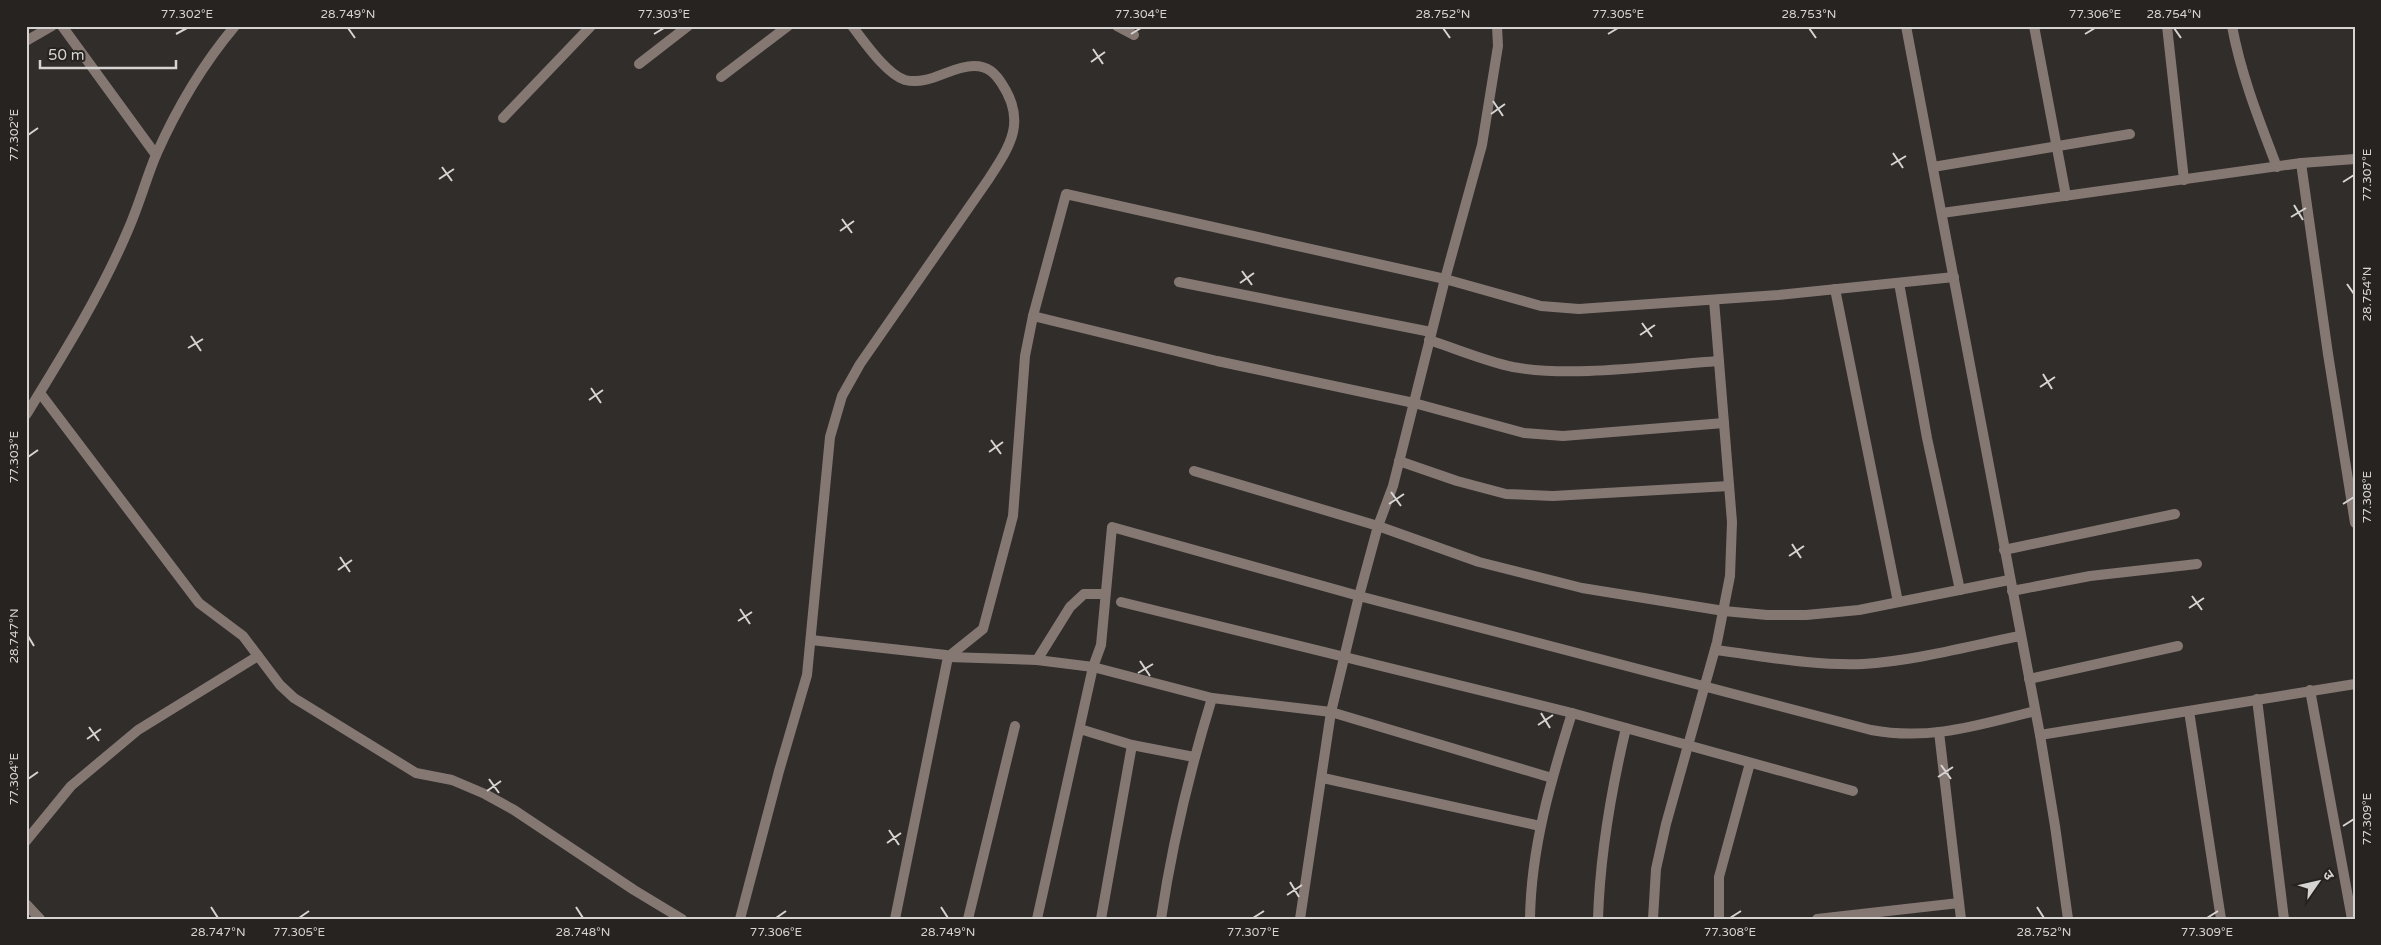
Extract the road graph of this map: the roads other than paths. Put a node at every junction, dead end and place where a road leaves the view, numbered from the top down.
1 (52, 26) edge
2 (62, 26) edge
3 (234, 26) edge
4 (591, 26) edge
5 (688, 26) edge
6 (788, 26) edge
7 (852, 26) edge
8 (1117, 26) edge
9 (1496, 26) edge
10 (1906, 26) edge
11 (2034, 26) edge
12 (2167, 26) edge
13 (2232, 26) edge
14 (1134, 35) dead end
15 (26, 40) edge
16 (639, 64) dead end
17 (721, 77) dead end
18 (502, 118) dead end
19 (2130, 134) dead end
20 (2057, 147) junction
21 (156, 155) junction
22 (2355, 159) edge
23 (2301, 163) junction
24 (1933, 167) junction
25 (2277, 167) junction
26 (2184, 180) junction
27 (2066, 196) junction
28 (1942, 213) junction
29 (1954, 277) junction
30 (1445, 278) junction
31 (1179, 282) dead end
32 (1898, 283) junction
33 (1835, 289) junction
34 (1714, 300) junction
35 (1033, 316) junction
36 (1430, 336) junction
37 (1719, 360) junction
38 (40, 393) junction
39 (1414, 403) junction
40 (26, 415) edge
41 (1724, 423) junction
42 (1399, 461) junction
43 (1194, 471) dead end
44 (1729, 486) junction
45 (2175, 514) dead end
46 (2355, 523) edge
47 (1378, 526) junction
48 (2004, 550) junction
49 (2197, 564) dead end
50 (2010, 580) junction
51 (1960, 590) junction
52 (2012, 591) junction
53 (1105, 594) junction
54 (1358, 596) junction
55 (1121, 602) dead end
56 (1898, 602) junction
57 (1724, 612) junction
58 (2020, 636) junction
59 (811, 640) junction
60 (2178, 646) dead end
61 (1715, 650) junction
62 (258, 656) junction
63 (948, 657) junction
64 (1345, 657) junction
65 (1037, 660) junction
66 (1093, 668) junction
67 (2029, 680) junction
68 (2355, 684) edge
69 (1705, 686) junction
70 (2310, 690) junction
71 (1212, 698) junction
72 (2257, 698) junction
73 (2035, 711) junction
74 (2189, 711) junction
75 (1331, 712) junction
76 (1572, 712) junction
77 (1015, 726) dead end
78 (1626, 728) junction
79 (1080, 729) junction
80 (1939, 732) junction
81 (2040, 735) junction
82 (1132, 745) junction
83 (1688, 746) junction
84 (1194, 757) junction
85 (1750, 763) junction
86 (1323, 778) junction
87 (1552, 778) junction
88 (1853, 792) dead end
89 (1540, 826) junction
90 (26, 841) edge
91 (1960, 903) junction
92 (26, 904) edge
93 (1899, 914) edge
94 (40, 919) edge
95 (682, 919) edge
96 (740, 919) edge
97 (895, 919) edge
98 (968, 919) edge
99 (1037, 919) edge
100 (1101, 919) edge
101 (1161, 919) edge
102 (1300, 919) edge
103 (1530, 919) edge
104 (1598, 919) edge
105 (1654, 919) edge
106 (1719, 919) edge
107 (1817, 919) edge
108 (1961, 919) edge
109 (2068, 919) edge
110 (2221, 919) edge
111 (2284, 919) edge
112 (2352, 919) edge

1 - 15 street
2 - 21 street
3 - 21 street
4 - 18 street
5 - 16 street
6 - 17 street
7 - 59 street
8 - 14 street
9 - 30 street
10 - 24 street
11 - 20 street
12 - 26 street
13 - 25 street
19 - 20 street
20 - 24 street
20 - 27 street
21 - 38 street
22 - 23 street
23 - 25 street
23 - 46 street
24 - 28 street
25 - 26 street
26 - 27 street
27 - 28 street
28 - 29 street
29 - 32 street
29 - 48 street
30 - 34 street
30 - 35 street
30 - 36 street
31 - 36 street
32 - 33 street
32 - 51 street
33 - 34 street
33 - 56 street
34 - 37 street
35 - 39 street
35 - 63 street
36 - 37 street
36 - 39 street
37 - 41 street
38 - 40 street
38 - 62 street
39 - 41 street
39 - 42 street
41 - 44 street
42 - 44 street
42 - 47 street
43 - 47 street
44 - 57 street
45 - 48 street
47 - 54 street
47 - 57 street
48 - 50 street
49 - 52 street
50 - 51 street
50 - 52 street
51 - 56 street
52 - 58 street
53 - 54 street
53 - 65 street
53 - 66 street
54 - 64 street
54 - 69 street
55 - 64 street
56 - 57 street
57 - 61 street
58 - 61 street
58 - 67 street
59 - 63 street
59 - 96 street
60 - 67 street
61 - 69 street
62 - 90 street
62 - 95 street
63 - 65 street
63 - 97 street
64 - 75 street
64 - 76 street
65 - 66 street
66 - 71 street
66 - 79 street
67 - 73 street
68 - 70 street
69 - 80 street
69 - 83 street
70 - 72 street
70 - 112 street
71 - 75 street
71 - 84 street
72 - 74 street
72 - 111 street
73 - 80 street
73 - 81 street
74 - 81 street
74 - 110 street
75 - 86 street
75 - 87 street
76 - 78 street
76 - 87 street
77 - 98 street
78 - 83 street
78 - 104 street
79 - 82 street
79 - 99 street
80 - 91 street
81 - 109 street
82 - 84 street
82 - 100 street
83 - 85 street
83 - 105 street
84 - 101 street
85 - 88 street
85 - 106 street
86 - 89 street
86 - 102 street
87 - 89 street
89 - 103 street
91 - 93 street
91 - 108 street
92 - 94 street
93 - 107 street

